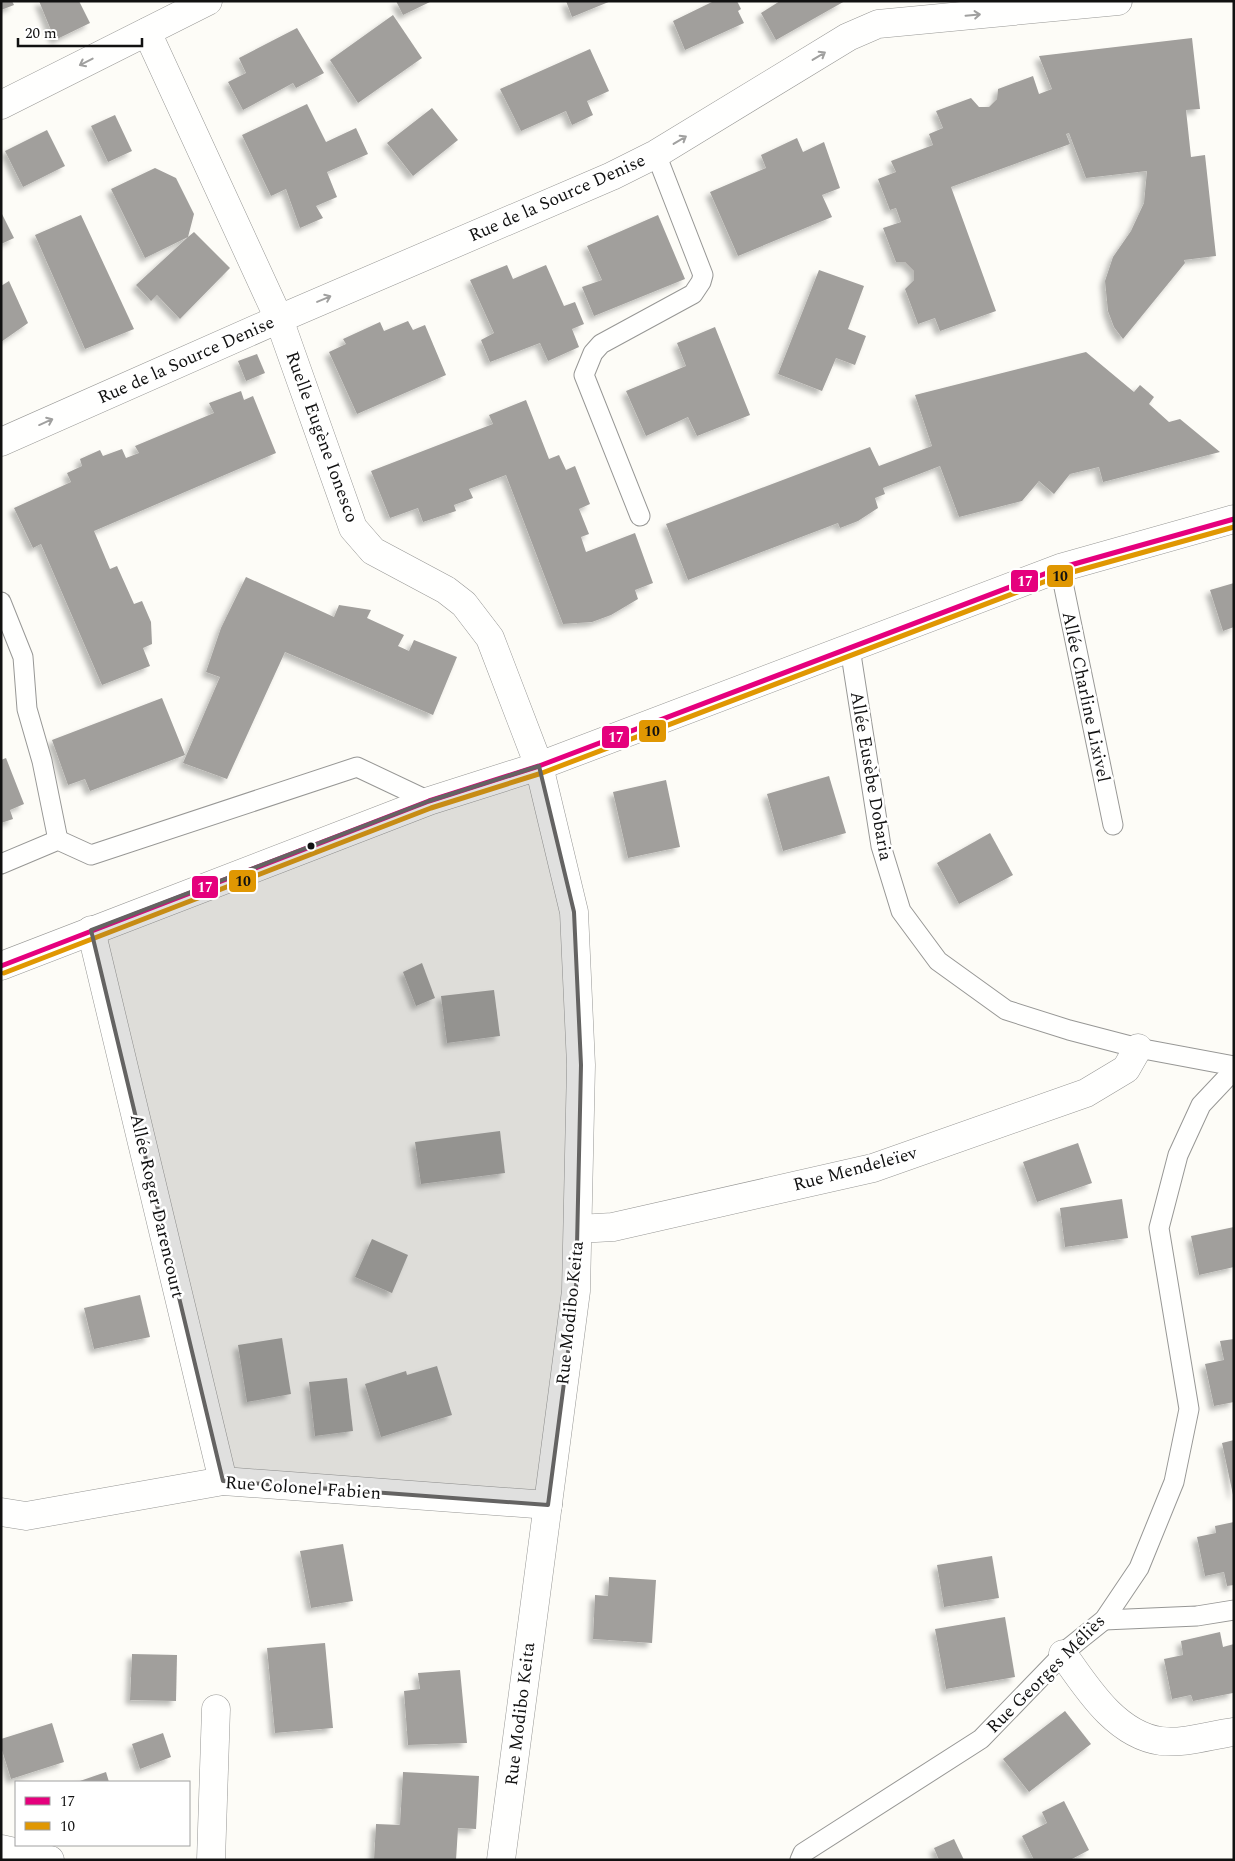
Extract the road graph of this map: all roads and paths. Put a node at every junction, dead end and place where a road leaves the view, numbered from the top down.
1 (208, 1) edge
2 (1118, 1) edge
3 (147, 32) junction
4 (1, 105) edge
5 (656, 154) junction
6 (279, 318) junction
7 (1, 442) edge
8 (640, 516) dead end
9 (1234, 519) edge
10 (1060, 568) junction
11 (1, 602) edge
12 (850, 648) junction
13 (539, 766) junction
14 (429, 801) junction
15 (1113, 825) dead end
16 (58, 840) junction
17 (1, 864) edge
18 (91, 930) junction
19 (1, 966) edge
20 (1138, 1048) junction
21 (1234, 1066) edge
22 (1234, 1070) edge
23 (578, 1229) junction
24 (223, 1481) junction
25 (548, 1505) junction
26 (1, 1512) edge
27 (1234, 1610) edge
28 (1104, 1620) junction
29 (1063, 1654) junction
30 (216, 1710) dead end
31 (1234, 1732) edge
32 (1, 1849) edge
33 (50, 1860) edge
34 (211, 1860) edge
35 (501, 1860) edge
36 (800, 1860) edge

1 - 3 street
5 -> 2 street, Rue de la Source Denise
3 -> 4 street
3 - 6 street, Ruelle Eugène Ionesco
6 -> 5 street, Rue de la Source Denise
5 - 8 lane
7 -> 6 street, Rue de la Source Denise
6 - 13 street, Ruelle Eugène Ionesco
9 - 10 street
10 - 12 street
10 - 15 lane, Allée Charline Lixivel
11 - 16 lane
12 - 13 street
12 - 20 lane, Allée Eusèbe Dobaria
13 - 14 street
13 - 23 street, Rue Modibo Keita
14 - 16 lane
14 - 18 street
16 - 17 lane
18 - 19 street
18 - 24 street, Allée Roger Darencourt
20 - 21 lane, Allée Eusèbe Dobaria
20 - 23 street, Rue Mendeleïev
22 - 28 lane, Rue Georges Méliès
23 - 25 street, Rue Modibo Keita
24 - 25 street, Rue Colonel Fabien
24 - 26 street, Rue Colonel Fabien
25 - 35 street, Rue Modibo Keita
27 - 28 lane
28 - 29 lane, Rue Georges Méliès
29 - 31 street
29 - 36 lane, Rue Georges Méliès
30 - 34 street
32 - 33 street

